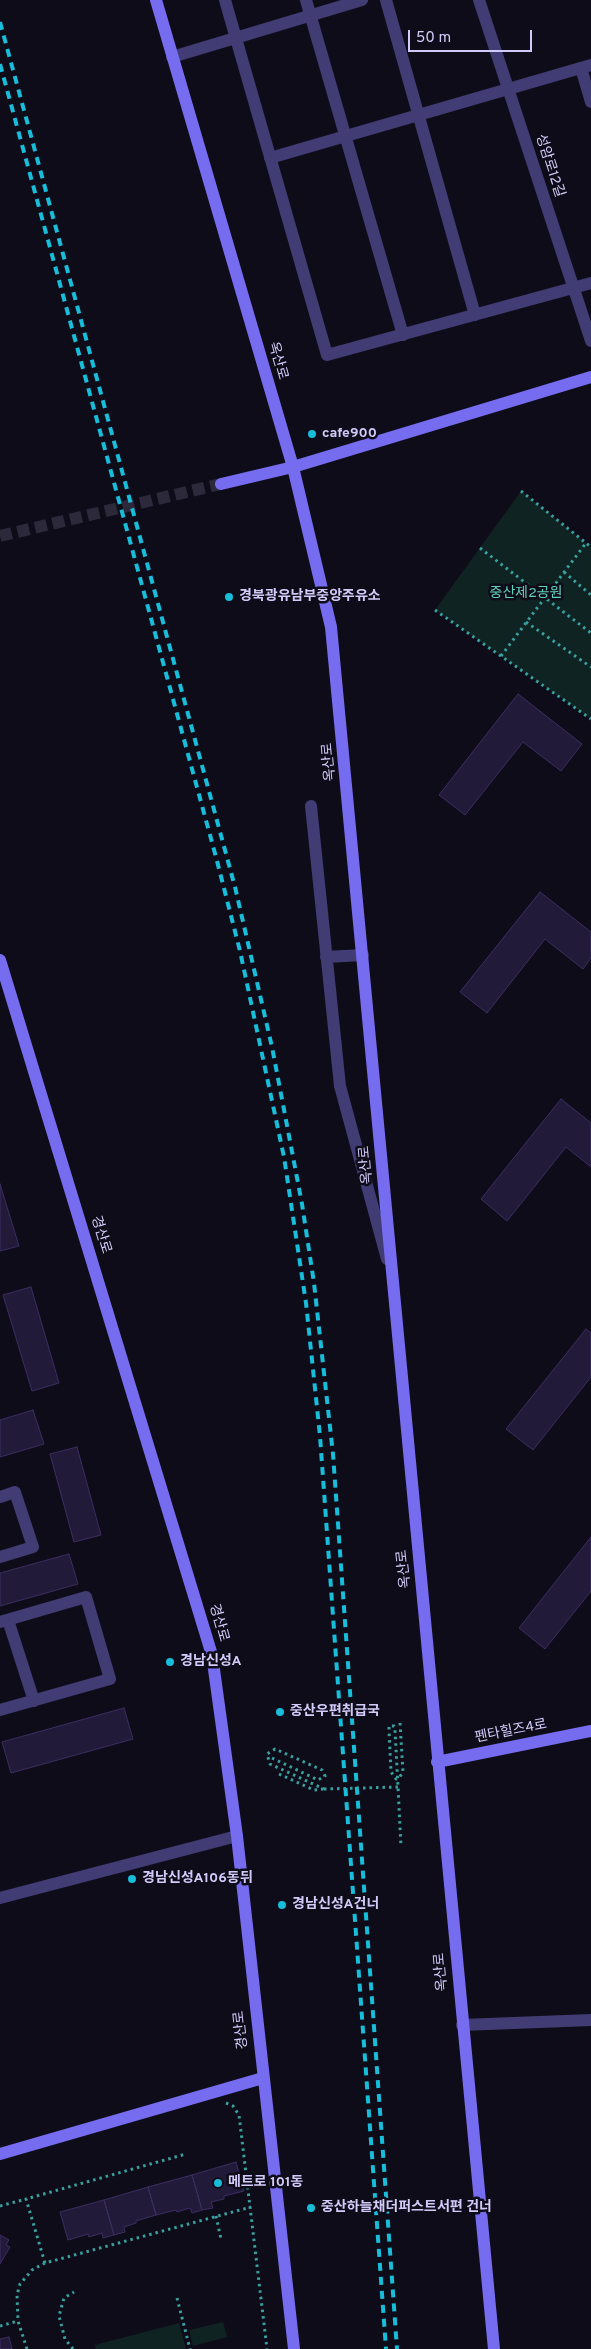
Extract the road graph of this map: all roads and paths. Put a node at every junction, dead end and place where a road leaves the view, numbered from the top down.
1 (156, 0) edge
2 (226, 0) edge
3 (306, 0) edge
4 (362, 0) edge
5 (386, 0) edge
6 (479, 0) edge
7 (311, 15) junction
8 (236, 38) junction
9 (172, 57) junction
10 (586, 67) edge
11 (508, 89) junction
12 (591, 102) edge
13 (419, 115) junction
14 (346, 136) junction
15 (270, 158) junction
16 (591, 283) edge
17 (574, 289) junction
18 (475, 315) junction
19 (403, 334) junction
20 (591, 341) edge
21 (591, 377) edge
22 (293, 467) junction
23 (221, 484) tunnel mouth
24 (521, 491) dead end
25 (586, 543) junction
26 (591, 547) edge
27 (480, 548) dead end
28 (564, 572) junction
29 (591, 594) edge
30 (544, 598) junction
31 (435, 610) dead end
32 (526, 622) junction
33 (591, 633) edge
34 (501, 656) junction
35 (591, 667) edge
36 (591, 720) edge
37 (311, 806) dead end
38 (363, 955) junction
39 (326, 957) junction
40 (0, 960) edge
41 (392, 1275) junction
42 (0, 1497) edge
43 (0, 1557) edge
44 (4, 1621) edge
45 (34, 1701) junction
46 (0, 1710) edge
47 (400, 1723) dead end
48 (591, 1730) edge
49 (272, 1758) dead end
50 (437, 1762) junction
51 (279, 1774) dead end
52 (398, 1787) junction
53 (324, 1789) junction
54 (237, 1836) junction
55 (401, 1847) dead end
56 (0, 1898) edge
57 (591, 2020) edge
58 (462, 2025) junction
59 (263, 2078) junction
60 (218, 2100) dead end
61 (0, 2154) edge
62 (186, 2154) dead end
63 (26, 2199) junction
64 (0, 2206) edge
65 (251, 2207) junction
66 (216, 2216) junction
67 (221, 2239) dead end
68 (45, 2263) junction
69 (74, 2292) dead end
70 (177, 2298) dead end
71 (18, 2322) junction
72 (0, 2326) edge
73 (27, 2349) edge
74 (72, 2349) edge
75 (190, 2349) edge
76 (267, 2349) edge
77 (294, 2349) edge
78 (494, 2349) edge

1 - 9 street, 옥산로
2 - 8 street
3 - 7 street
4 - 7 street
5 - 13 street
6 - 11 street, 성암로12길
7 - 8 street
7 - 14 street
8 - 9 street
8 - 15 street
9 - 22 street, 옥산로
10 - 11 street
10 - 12 street
11 - 13 street
11 - 17 street, 성암로12길
13 - 14 street
13 - 18 street
14 - 15 street
14 - 19 street
15 - 19 street
16 - 17 street
17 - 18 street
17 - 20 street, 성암로12길
18 - 19 street
21 - 22 street
22 - 23 street
22 - 38 street, 옥산로
24 - 25 path
25 - 26 path
25 - 28 path
27 - 30 path
28 - 29 path
28 - 30 path
30 - 32 path
30 - 33 path
31 - 34 path
32 - 34 path
32 - 35 path
34 - 36 path
37 - 39 street
38 - 39 street
38 - 41 street, 옥산로
39 - 41 street
40 - 54 street, 경산로
41 - 50 street, 옥산로
42 - 43 street
44 - 45 street
44 - 45 street
45 - 46 street
47 - 52 path
48 - 50 street, 펜타힐즈4로
49 - 53 path
50 - 58 street, 옥산로
51 - 53 path
52 - 53 path, bridge
52 - 55 path
54 - 56 street
54 - 59 street, 경산로
57 - 58 street
58 - 78 street, 옥산로
59 - 61 street
59 - 77 street, 경산로
60 - 65 path
62 - 63 path
63 - 64 path
63 - 68 path
65 - 66 path
65 - 76 path
66 - 67 path
66 - 68 path
68 - 71 path
69 - 74 path
70 - 75 path
71 - 72 path
71 - 73 path

